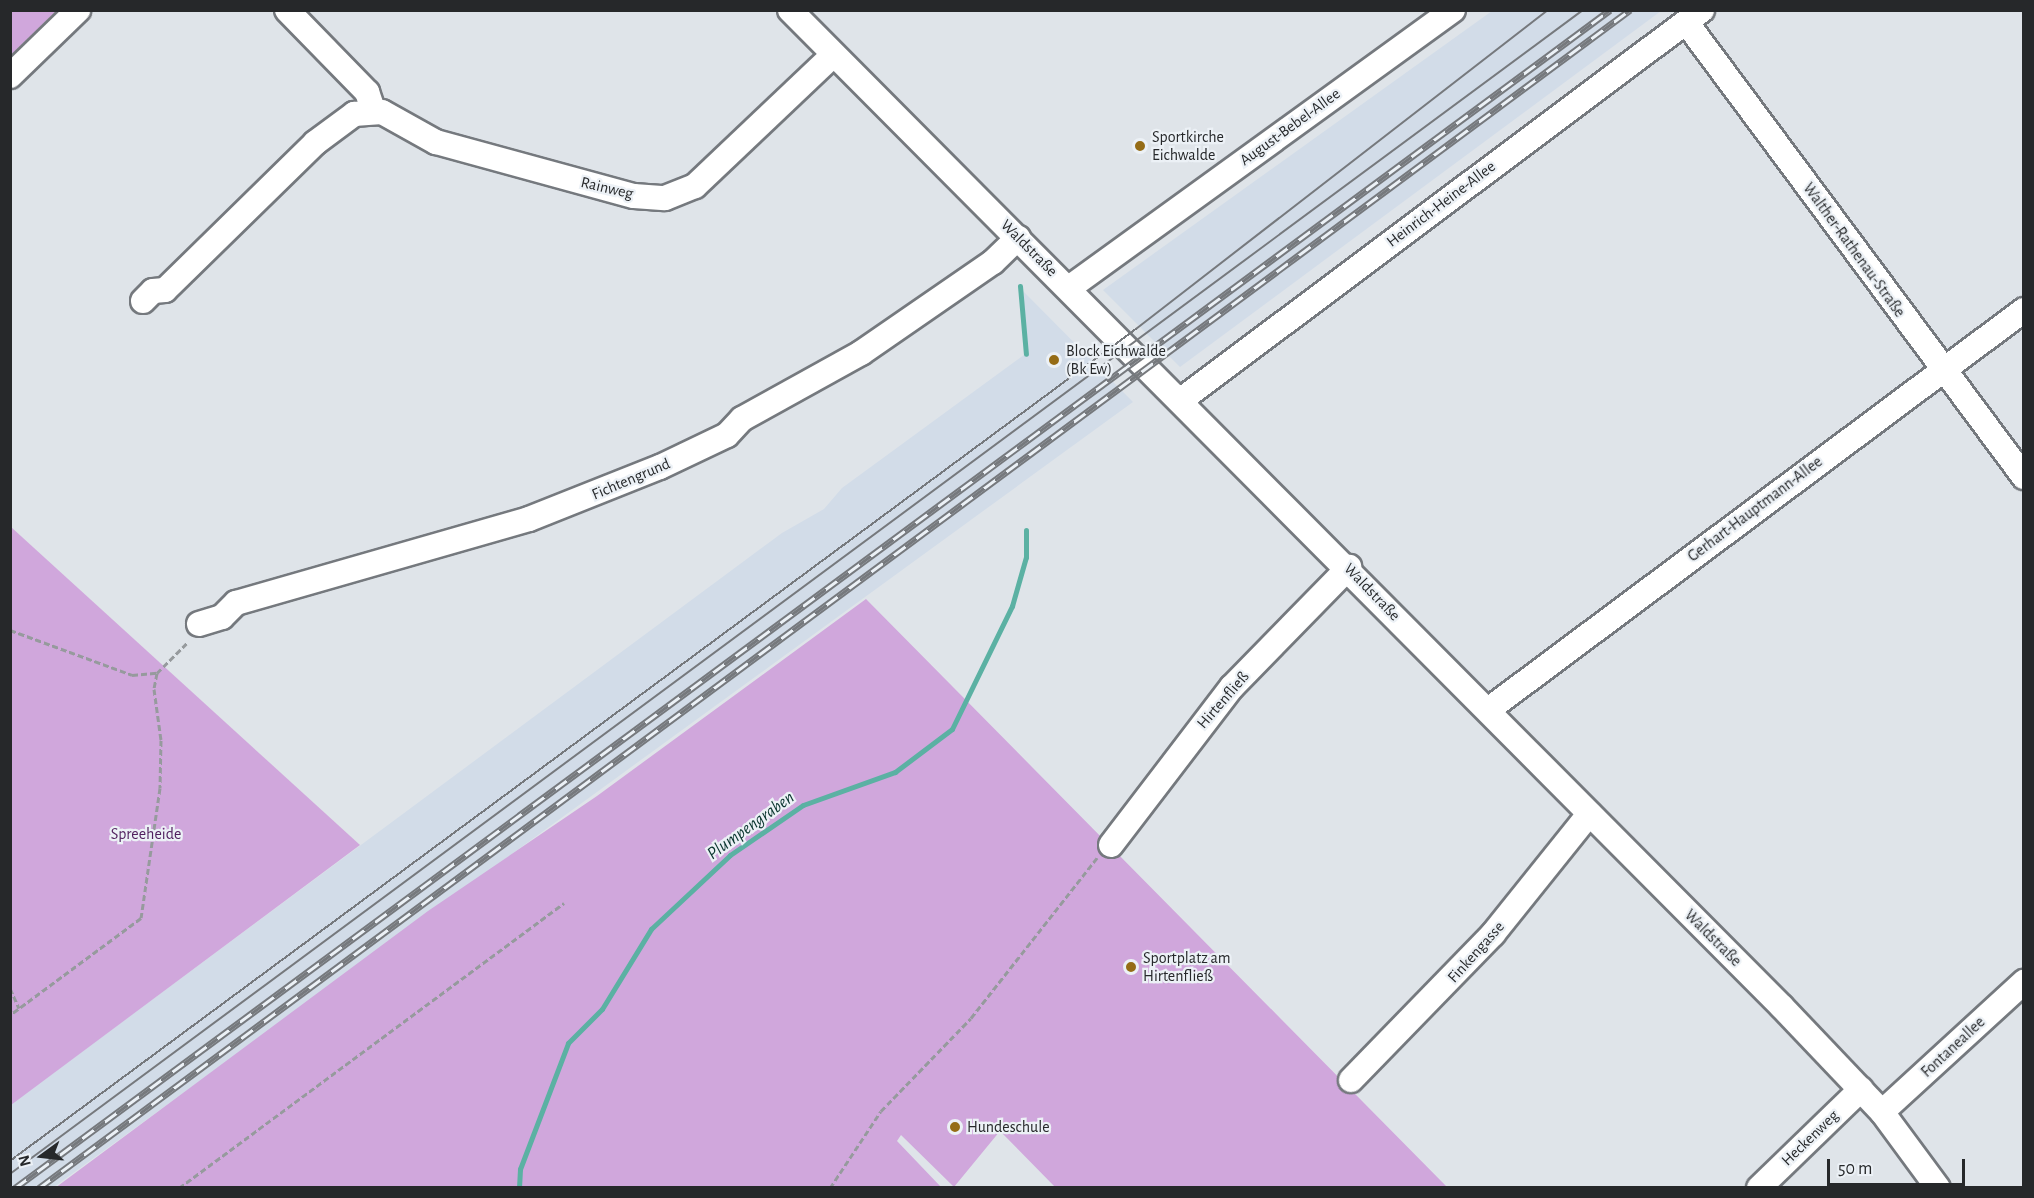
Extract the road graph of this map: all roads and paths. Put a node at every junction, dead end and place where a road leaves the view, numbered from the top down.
1 (78, 10) edge
2 (287, 10) edge
3 (790, 10) edge
4 (1454, 10) edge
5 (1694, 16) edge
6 (833, 55) junction
7 (10, 76) edge
8 (375, 112) junction
9 (1018, 238) junction
10 (1069, 288) junction
11 (143, 301) dead end
12 (2024, 310) edge
13 (1942, 370) junction
14 (1181, 400) junction
15 (2024, 477) edge
16 (1349, 567) junction
17 (199, 624) joint
18 (10, 630) edge
19 (157, 673) junction
20 (1488, 710) junction
21 (1590, 814) junction
22 (1111, 845) joint
23 (564, 903) dead end
24 (2024, 982) edge
25 (10, 988) edge
26 (20, 1008) junction
27 (10, 1015) edge
28 (1351, 1080) dead end
29 (1861, 1089) junction
30 (1882, 1112) junction
31 (179, 1188) edge
32 (830, 1188) edge
33 (1759, 1188) edge
34 (1938, 1188) edge

1 - 7 street
2 - 8 street
3 - 6 street, Waldstraße
4 - 10 street, August-Bebel-Allee
5 - 13 street, Walther-Rathenau-Straße
5 - 14 street, Heinrich-Heine-Allee
6 - 8 street, Rainweg
6 - 9 street, Waldstraße
8 - 11 street
9 - 10 street, Waldstraße
9 - 17 street, Fichtengrund
10 - 14 street, Waldstraße
12 - 13 street, Gerhart-Hauptmann-Allee
13 - 15 street, Walther-Rathenau-Straße
13 - 20 street, Gerhart-Hauptmann-Allee
14 - 16 street, Waldstraße
16 - 20 street, Waldstraße
16 - 22 street, Hirtenfließ
17 - 19 path
18 - 19 path
19 - 26 path
20 - 21 street, Waldstraße
21 - 28 street, Finkengasse
21 - 29 street, Waldstraße
22 - 32 path
23 - 31 path
24 - 30 street, Fontaneallee
25 - 26 path
26 - 27 path
29 - 30 street, Waldstraße
29 - 33 street, Heckenweg
30 - 34 street, Waldstraße

